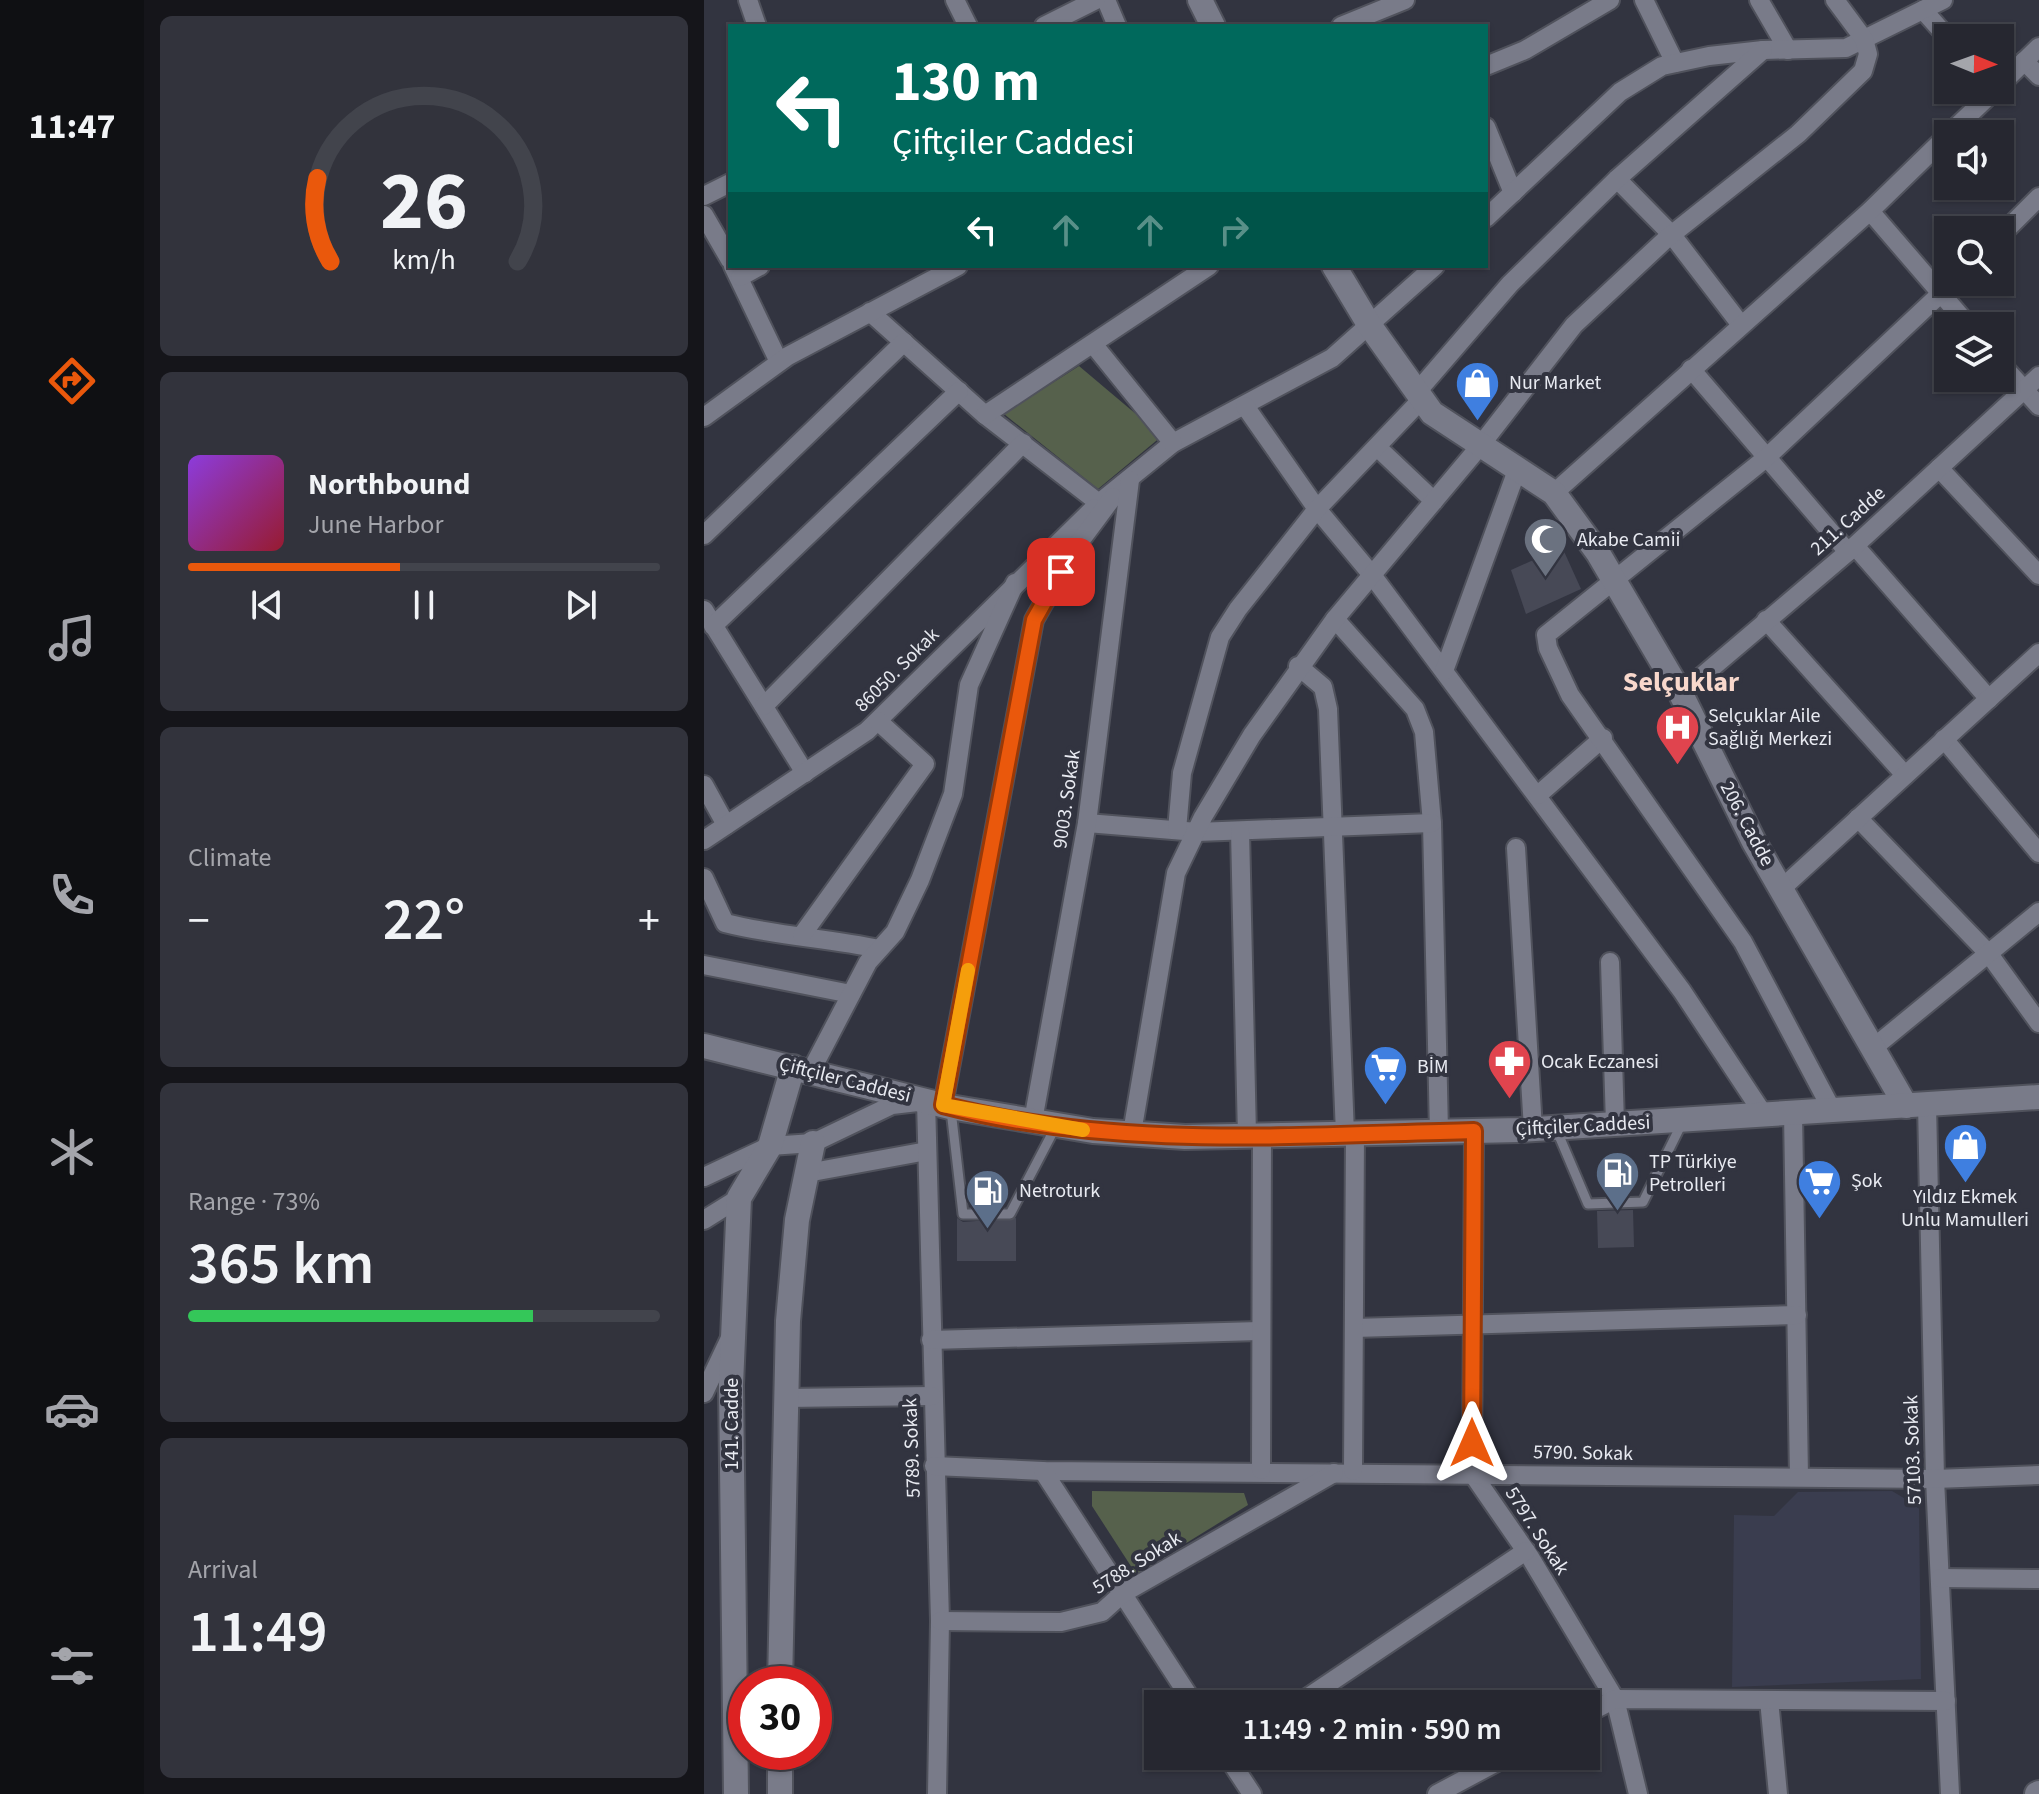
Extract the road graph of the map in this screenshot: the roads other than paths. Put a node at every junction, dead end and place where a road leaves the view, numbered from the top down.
1 (748, 0) edge
2 (955, 0) edge
3 (1096, 0) edge
4 (1106, 0) edge
5 (1200, 0) edge
6 (1405, 0) edge
7 (1610, 0) edge
8 (1644, 0) edge
9 (1759, 0) edge
10 (1835, 0) edge
11 (1934, 3) edge
12 (756, 24) edge
13 (967, 24) edge
14 (1048, 24) edge
15 (1116, 24) edge
16 (1212, 24) edge
17 (1346, 24) edge
18 (1942, 24) edge
19 (1864, 39) junction
20 (2039, 47) edge
21 (1763, 50) junction
22 (1788, 50) junction
23 (2024, 61) junction
24 (1675, 63) junction
25 (1488, 65) edge
26 (2014, 71) edge
27 (2039, 76) edge
28 (1980, 104) edge
29 (1964, 120) edge
30 (1488, 136) edge
31 (1934, 149) edge
32 (1617, 179) junction
33 (728, 184) edge
34 (1513, 193) junction
35 (704, 196) edge
36 (2039, 197) edge
37 (1870, 211) junction
38 (704, 215) edge
39 (1488, 216) edge
40 (2014, 222) edge
41 (1672, 235) junction
42 (728, 257) edge
43 (734, 268) edge
44 (954, 268) edge
45 (1206, 268) edge
46 (1335, 268) edge
47 (1433, 268) edge
48 (1934, 275) edge
49 (1938, 296) edge
50 (870, 312) junction
51 (1741, 325) junction
52 (1370, 326) junction
53 (904, 342) junction
54 (1093, 344) junction
55 (779, 362) junction
56 (1691, 369) junction
57 (2039, 376) edge
58 (2014, 379) edge
59 (959, 391) junction
60 (2024, 391) junction
61 (1419, 397) junction
62 (1245, 406) junction
63 (2039, 406) edge
64 (985, 415) junction
65 (704, 417) edge
66 (1023, 443) junction
67 (1173, 443) junction
68 (1480, 446) junction
69 (1377, 447) junction
70 (1766, 458) junction
71 (1939, 468) junction
72 (1517, 470) junction
73 (1124, 486) junction
74 (1554, 493) junction
75 (1434, 501) junction
76 (1099, 503) junction
77 (1317, 509) junction
78 (704, 535) edge
79 (1851, 549) junction
80 (1372, 575) junction
81 (2039, 575) edge
82 (1015, 583) junction
83 (1613, 584) junction
84 (709, 618) edge
85 (1335, 619) junction
86 (1766, 620) junction
87 (2035, 664) edge
88 (1298, 666) junction
89 (1444, 671) junction
90 (1681, 694) junction
91 (1989, 699) junction
92 (764, 706) junction
93 (878, 721) junction
94 (1603, 738) junction
95 (1944, 739) junction
96 (805, 773) junction
97 (1905, 775) junction
98 (704, 785) edge
99 (1538, 795) junction
100 (1858, 818) junction
101 (1087, 823) junction
102 (1432, 823) junction
103 (726, 825) junction
104 (1336, 828) junction
105 (1177, 830) junction
106 (1240, 831) junction
107 (1197, 832) junction
108 (704, 840) edge
109 (1516, 848) dead end
110 (2039, 853) edge
111 (704, 878) edge
112 (1781, 889) junction
113 (2039, 912) edge
114 (802, 935) junction
115 (879, 949) junction
116 (1989, 954) junction
117 (1610, 962) dead end
118 (704, 965) edge
119 (851, 994) junction
120 (2039, 1023) edge
121 (704, 1046) edge
122 (1873, 1048) junction
123 (802, 1069) junction
124 (2039, 1097) edge
125 (940, 1104) junction
126 (1917, 1105) junction
127 (1832, 1110) junction
128 (1793, 1113) junction
129 (1764, 1115) junction
130 (1683, 1120) junction
131 (1045, 1123) junction
132 (1615, 1124) junction
133 (1544, 1128) junction
134 (1474, 1131) junction
135 (1439, 1132) junction
136 (1132, 1133) junction
137 (1350, 1134) junction
138 (1254, 1136) junction
139 (813, 1143) junction
140 (770, 1146) junction
141 (927, 1151) junction
142 (807, 1173) junction
143 (704, 1177) edge
144 (739, 1198) junction
145 (704, 1220) edge
146 (1797, 1315) junction
147 (1473, 1324) junction
148 (1354, 1328) junction
149 (735, 1329) junction
150 (1260, 1331) junction
151 (931, 1340) junction
152 (704, 1393) edge
153 (932, 1396) junction
154 (786, 1398) junction
155 (934, 1466) junction
156 (1261, 1470) junction
157 (1043, 1471) junction
158 (1345, 1471) junction
159 (1472, 1473) junction
160 (2039, 1475) edge
161 (1799, 1477) junction
162 (1935, 1479) junction
163 (1526, 1551) junction
164 (1940, 1578) junction
165 (2039, 1579) edge
166 (1122, 1594) junction
167 (940, 1621) junction
168 (780, 1666) edge
169 (1185, 1690) edge
170 (1319, 1690) edge
171 (1615, 1699) junction
172 (1769, 1700) junction
173 (1946, 1701) junction
174 (1600, 1707) edge
175 (780, 1770) edge
176 (1236, 1770) edge
177 (1482, 1770) edge
178 (736, 1794) edge
179 (780, 1794) edge
180 (937, 1794) edge
181 (1252, 1794) edge
182 (1437, 1794) edge
183 (1638, 1794) edge
184 (1778, 1794) edge
185 (1950, 1794) edge

1 - 12 street
2 - 13 street
3 - 14 street
4 - 15 street
5 - 16 street
6 - 17 street
7 - 25 street
8 - 24 street
9 - 22 street
10 - 19 street
11 - 18 street
11 - 19 street
19 - 22 street
19 - 41 street
20 - 23 street
21 - 22 street
21 - 24 street
21 - 32 street
23 - 26 street
23 - 27 street
24 - 34 street
28 - 29 street
30 - 34 street
31 - 37 street
32 - 41 street
32 - 61 street
33 - 35 street
34 - 39 street
36 - 40 street
37 - 48 street
37 - 51 street
38 - 42 street
41 - 51 street
41 - 68 street
43 - 55 street
44 - 50 street
45 - 54 street
46 - 52 street, 206. Cadde
47 - 52 street
49 - 70 street
50 - 53 street
50 - 55 street
51 - 56 street
52 - 61 street, 206. Cadde
52 - 62 street
53 - 59 street
53 - 78 street
54 - 64 street
54 - 67 street
55 - 65 street
56 - 70 street
56 - 74 street
57 - 60 street, 211. Cadde
58 - 60 street
59 - 64 street
59 - 84 street
60 - 63 street
60 - 71 street, 211. Cadde
61 - 68 street, 206. Cadde
61 - 69 street
62 - 67 street
62 - 77 street
64 - 66 street
66 - 76 street
66 - 92 street
67 - 73 street
68 - 72 street, 206. Cadde
68 - 75 street
69 - 75 street
69 - 77 street
70 - 79 street
70 - 83 street
71 - 79 street, 211. Cadde
71 - 81 street
72 - 74 street, 206. Cadde
72 - 89 street
73 - 76 street, 86050. Sokak
73 - 101 street, 9003. Sokak
73 - 125 street, 5789. Sokak
74 - 83 street, 206. Cadde
75 - 80 street
76 - 82 street, 86050. Sokak
77 - 80 street
77 - 105 street
79 - 86 street, 211. Cadde
79 - 91 street
80 - 85 street
80 - 89 street
82 - 93 street, 86050. Sokak
82 - 115 street
83 - 90 street, 206. Cadde
83 - 94 street
84 - 92 street
85 - 88 street
85 - 102 street
86 - 90 street, 211. Cadde
86 - 97 street
87 - 91 street
88 - 104 street
88 - 107 street
89 - 99 street
90 - 112 street, 206. Cadde
91 - 95 street
92 - 96 street
93 - 96 street, 86050. Sokak
93 - 114 street
94 - 99 street
94 - 127 street
95 - 97 street
95 - 110 street
96 - 103 street, 86050. Sokak
97 - 100 street
98 - 103 street
99 - 129 street
100 - 112 street
100 - 116 street
101 - 105 street
101 - 131 street, 9003. Sokak
102 - 104 street
102 - 135 street
103 - 108 street, 86050. Sokak
104 - 106 street
104 - 137 street
105 - 107 street
106 - 107 street
106 - 138 street
107 - 136 street
109 - 133 street
111 - 114 street
112 - 122 street, 206. Cadde
113 - 116 street
114 - 115 street
115 - 119 street
116 - 120 street
116 - 122 street
117 - 132 street
118 - 119 street
119 - 123 street
121 - 123 street, Çiftçiler Caddesi
122 - 126 street, 206. Cadde
123 - 125 street, Çiftçiler Caddesi
123 - 140 street, 141. Cadde
124 - 126 street, Çiftçiler Caddesi
125 - 131 street, Çiftçiler Caddesi
125 - 131 lane
125 - 139 street
125 - 141 street, 5789. Sokak
126 - 127 street, Çiftçiler Caddesi
126 - 162 street, 57103. Sokak
127 - 128 street, Çiftçiler Caddesi
128 - 129 street, Çiftçiler Caddesi
128 - 146 street
129 - 130 street, Çiftçiler Caddesi
130 - 132 street, Çiftçiler Caddesi
130 - 133 lane
131 - 136 street, Çiftçiler Caddesi
132 - 133 street, Çiftçiler Caddesi
133 - 134 street, Çiftçiler Caddesi
134 - 135 street, Çiftçiler Caddesi
134 - 147 street
135 - 137 street, Çiftçiler Caddesi
136 - 138 street, Çiftçiler Caddesi
137 - 138 street, Çiftçiler Caddesi
137 - 148 street
138 - 150 street
139 - 140 street
139 - 142 street
140 - 143 street
140 - 144 street, 141. Cadde
141 - 142 street
141 - 151 street, 5789. Sokak
142 - 154 street
144 - 145 street
144 - 149 street, 141. Cadde
146 - 147 street
146 - 161 street
147 - 148 street
147 - 159 street
148 - 158 street
149 - 152 street
149 - 178 street, 141. Cadde
150 - 151 street
150 - 156 street
151 - 153 street, 5789. Sokak
153 - 154 street
153 - 155 street, 5789. Sokak
154 - 168 street
155 - 157 street, 5790. Sokak
155 - 167 street, 5789. Sokak
156 - 157 street, 5790. Sokak
156 - 158 street, 5790. Sokak
157 - 166 street
158 - 159 street, 5790. Sokak
158 - 166 street, 5788. Sokak
159 - 161 street, 5790. Sokak
159 - 163 street, 5797. Sokak
160 - 162 street, 5790. Sokak
161 - 162 street, 5790. Sokak
162 - 164 street, 57103. Sokak
163 - 170 street
163 - 171 street, 5797. Sokak
164 - 165 street
164 - 173 street, 57103. Sokak
166 - 167 street, 5788. Sokak
166 - 169 street
167 - 180 street, 5789. Sokak
171 - 172 street
171 - 174 street
171 - 183 street, 5797. Sokak
172 - 173 street
172 - 184 street
173 - 185 street, 57103. Sokak
175 - 179 street
176 - 181 street
177 - 182 street

